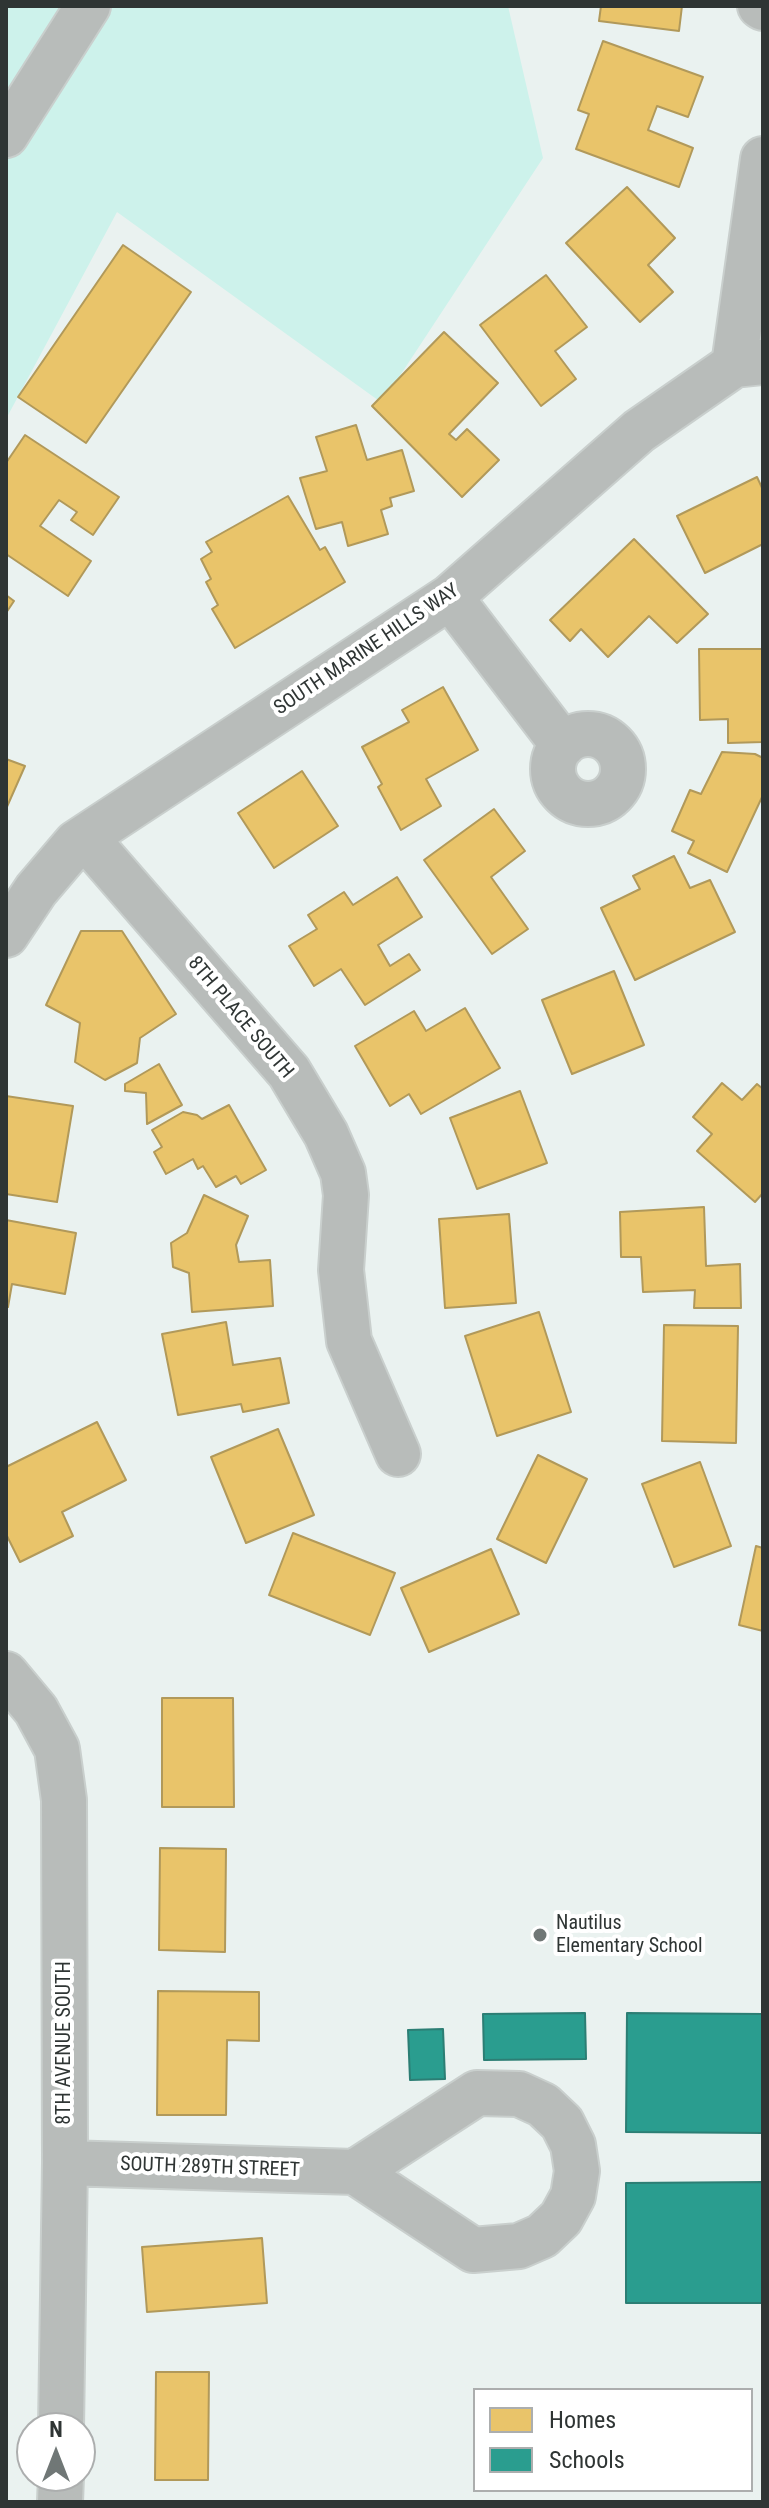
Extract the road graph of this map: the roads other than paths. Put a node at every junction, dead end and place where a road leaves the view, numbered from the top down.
1 (88, 6) edge
2 (6, 135) edge
3 (763, 159) edge
4 (748, 364) edge
5 (450, 597) junction
6 (563, 745) dead end
7 (85, 837) junction
8 (6, 935) edge
9 (398, 1454) dead end
10 (6, 1674) edge
11 (65, 2163) junction
12 (355, 2172) junction
13 (61, 2412) edge

1 - 2 street
3 - 4 street
4 - 5 street, SOUTH MARINE HILLS WAY
5 - 6 street
5 - 7 street, SOUTH MARINE HILLS WAY
7 - 8 street, SOUTH MARINE HILLS WAY
7 - 9 street, 8TH PLACE SOUTH
10 - 11 street, 8TH AVENUE SOUTH
11 - 12 street, SOUTH 289TH STREET
11 - 13 street, 8TH AVENUE SOUTH
12 - 12 street

